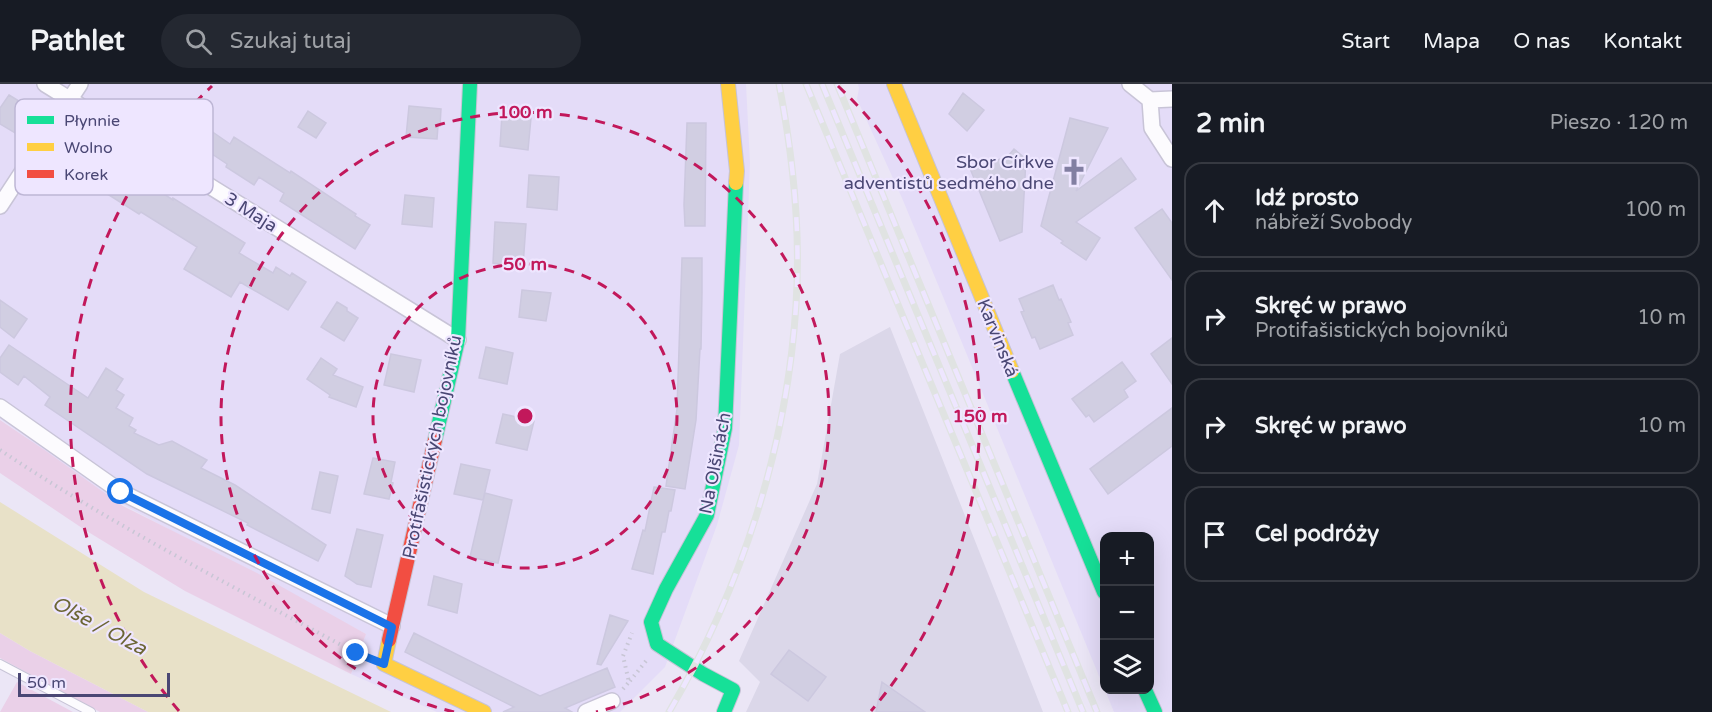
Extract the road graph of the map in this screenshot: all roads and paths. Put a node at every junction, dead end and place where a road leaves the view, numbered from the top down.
1 (45, 84) edge
2 (80, 84) edge
3 (470, 84) edge
4 (728, 84) edge
5 (894, 84) edge
6 (1130, 84) edge
7 (68, 99) edge
8 (71, 99) edge
9 (1172, 99) edge
10 (1150, 100) junction
11 (1172, 159) edge
12 (15, 183) edge
13 (213, 188) edge
14 (0, 206) edge
15 (458, 340) junction
16 (0, 407) edge
17 (0, 450) edge
18 (1101, 586) edge
19 (392, 627) junction
20 (0, 664) edge
21 (384, 664) junction
22 (1147, 694) edge
23 (612, 701) dead end
24 (91, 712) edge
25 (484, 712) edge
26 (586, 712) edge
27 (724, 712) edge
28 (1155, 712) edge

1 - 7 street, 3 Maja
2 - 8 street
3 - 15 street, Protifašistických bojovníků
4 - 27 street, Na Olšinách
5 - 18 street, Karvinská
6 - 10 street
9 - 10 street
10 - 11 street
12 - 14 street
13 - 15 street, 3 Maja
15 - 19 street, Protifašistických bojovníků
16 - 19 street
17 - 21 path
19 - 21 street, Protifašistických bojovníků
20 - 24 lane
21 - 25 street
22 - 28 street
23 - 26 street

